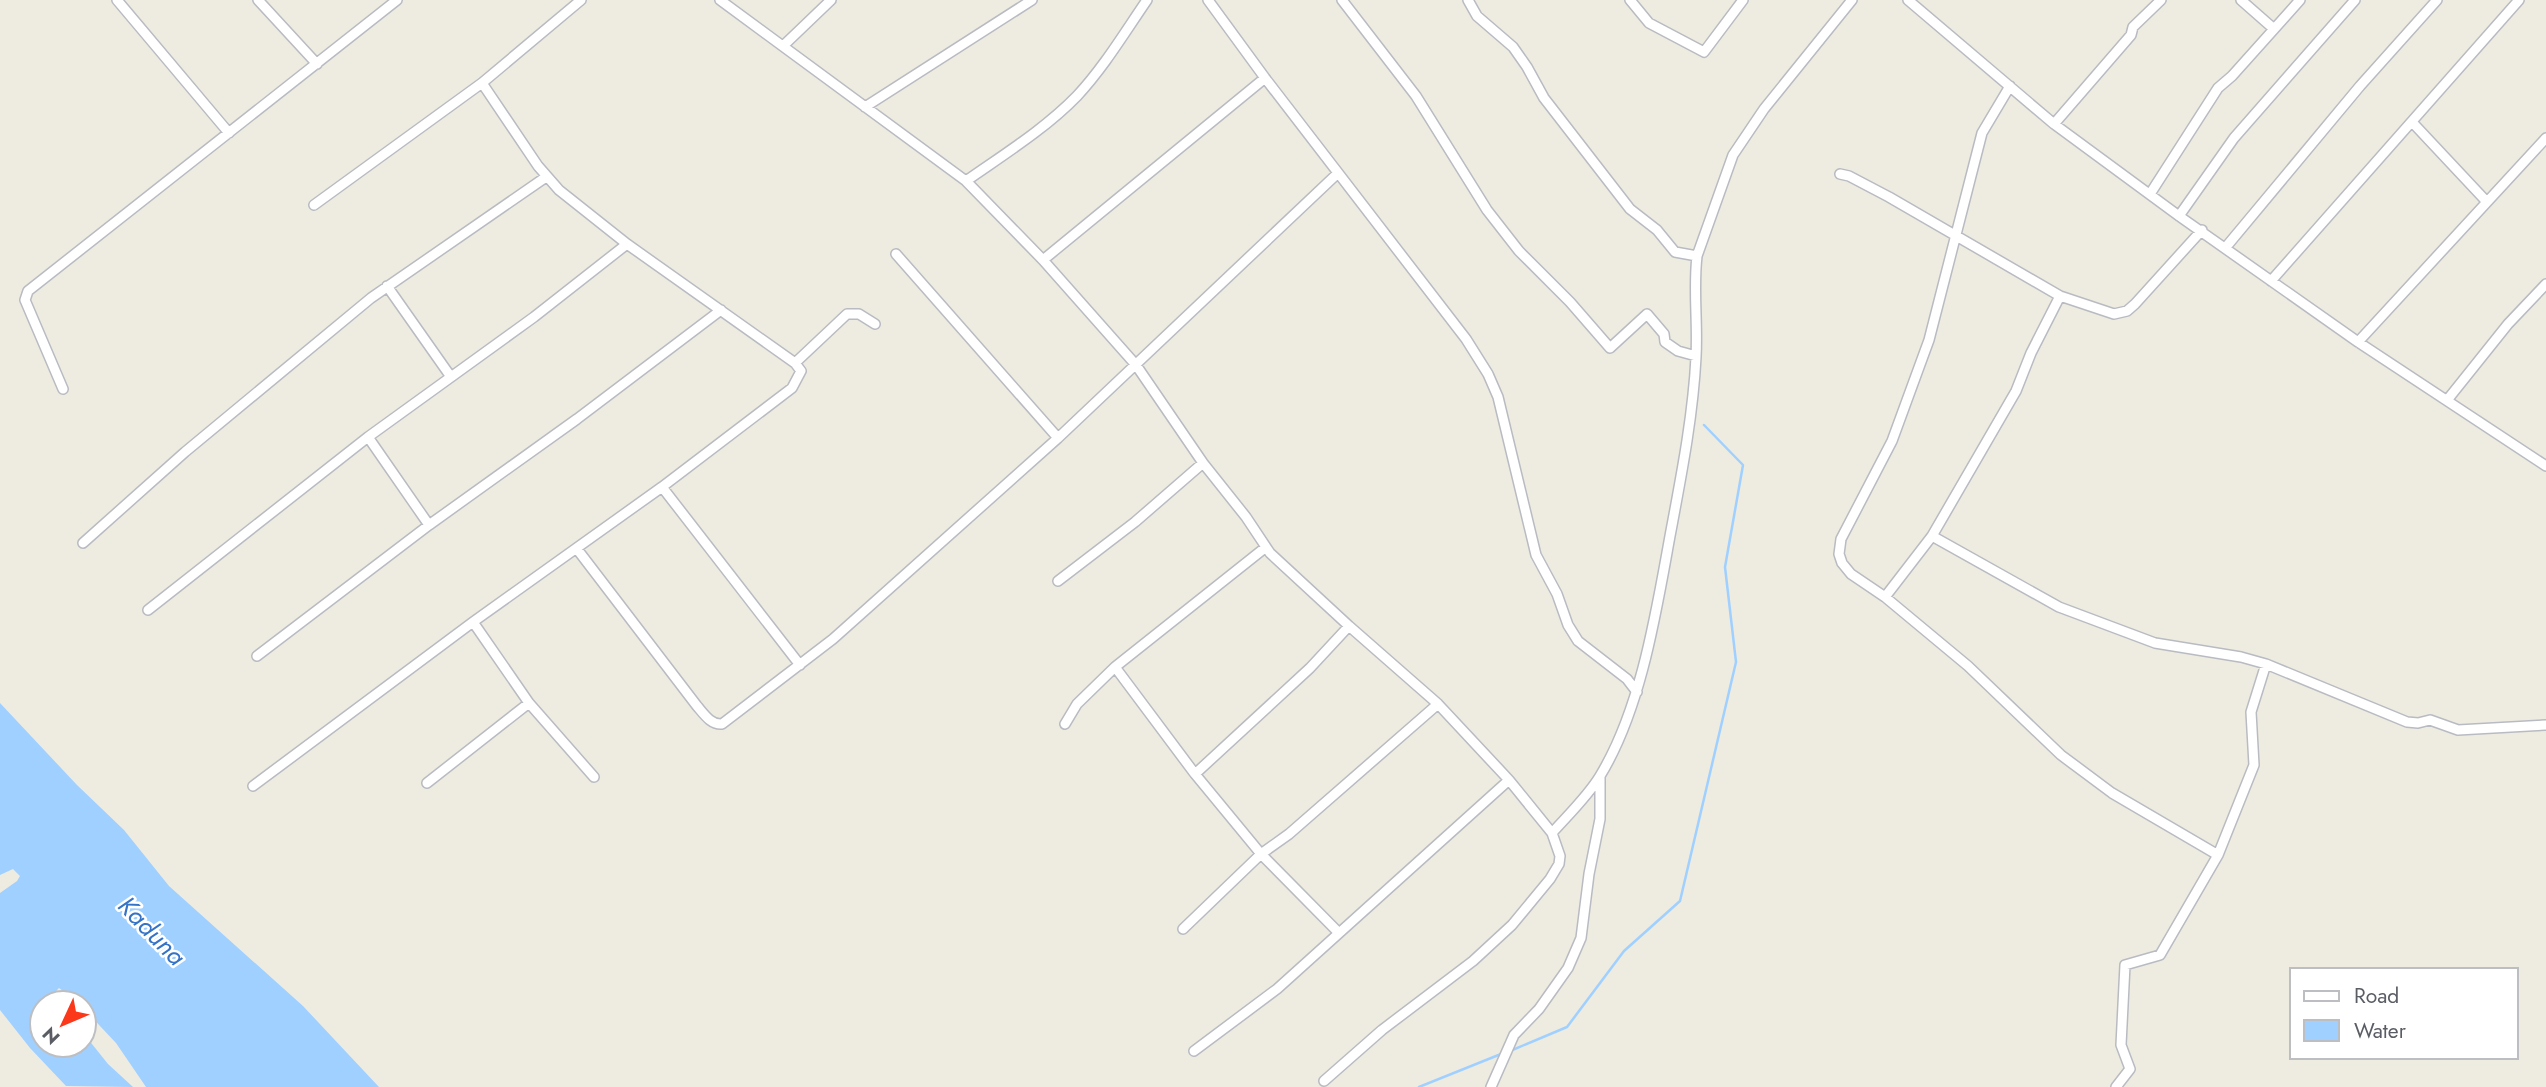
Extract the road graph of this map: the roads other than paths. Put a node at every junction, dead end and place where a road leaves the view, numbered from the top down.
1 (117, 0) edge
2 (258, 0) edge
3 (397, 0) edge
4 (581, 0) edge
5 (720, 0) edge
6 (831, 0) edge
7 (1032, 0) edge
8 (1147, 0) edge
9 (1208, 0) edge
10 (1342, 0) edge
11 (1468, 0) edge
12 (1630, 0) edge
13 (1743, 0) edge
14 (1852, 0) edge
15 (1908, 0) edge
16 (2161, 0) edge
17 (2241, 0) edge
18 (2300, 0) edge
19 (2355, 0) edge
20 (2437, 0) edge
21 (2519, 0) edge
22 (2274, 29) junction
23 (783, 46) junction
24 (317, 64) junction
25 (1265, 78) junction
26 (482, 83) junction
27 (2010, 86) junction
28 (865, 107) junction
29 (2412, 122) junction
30 (2054, 124) junction
31 (229, 133) junction
32 (2546, 138) edge
33 (1338, 173) junction
34 (1840, 174) dead end
35 (546, 177) junction
36 (966, 181) junction
37 (2150, 194) junction
38 (2487, 202) junction
39 (314, 205) dead end
40 (2179, 216) junction
41 (2202, 230) junction
42 (1956, 236) junction
43 (627, 244) junction
44 (2226, 247) junction
45 (896, 254) dead end
46 (1697, 256) junction
47 (1044, 260) junction
48 (2271, 281) junction
49 (2546, 284) edge
50 (387, 286) junction
51 (2060, 296) junction
52 (721, 310) junction
53 (875, 324) dead end
54 (2358, 342) junction
55 (1696, 356) junction
56 (795, 363) junction
57 (1136, 365) junction
58 (451, 377) junction
59 (63, 389) dead end
60 (2448, 399) junction
61 (368, 438) junction
62 (1058, 438) junction
63 (1203, 463) junction
64 (2546, 466) edge
65 (662, 487) junction
66 (429, 525) junction
67 (1932, 536) junction
68 (83, 542) dead end
69 (1266, 547) junction
70 (577, 549) junction
71 (1058, 581) dead end
72 (1885, 597) junction
73 (148, 610) dead end
74 (473, 622) junction
75 (1349, 626) junction
76 (257, 656) dead end
77 (800, 664) junction
78 (2266, 664) junction
79 (1115, 667) junction
80 (1637, 692) junction
81 (529, 703) junction
82 (1438, 704) junction
83 (1065, 724) dead end
84 (2546, 725) edge
85 (1195, 774) junction
86 (594, 777) dead end
87 (1600, 777) junction
88 (1508, 779) junction
89 (427, 783) dead end
90 (253, 786) dead end
91 (1552, 833) junction
92 (1261, 854) junction
93 (2218, 855) junction
94 (1182, 929) dead end
95 (1339, 933) junction
96 (1194, 1051) dead end
97 (1324, 1081) dead end
98 (1491, 1087) edge
99 (2116, 1087) edge

1 - 31 street
2 - 24 street
3 - 24 street
4 - 26 street
5 - 23 street
6 - 23 street
7 - 28 street
8 - 36 street
9 - 25 street
10 - 55 street
11 - 46 street
12 - 13 street
14 - 46 street
15 - 27 street
16 - 30 street
17 - 22 street
18 - 22 street
19 - 40 street
20 - 44 street
21 - 29 street
22 - 37 street
23 - 28 street
24 - 31 street
25 - 33 street
25 - 47 street
26 - 35 street
26 - 39 street
27 - 30 street
27 - 42 street
28 - 36 street
29 - 38 street
29 - 48 street
30 - 37 street
31 - 59 street
32 - 38 street
33 - 57 street
33 - 80 street
34 - 42 street
35 - 43 street
35 - 50 street
36 - 47 street
37 - 40 street
38 - 54 street
40 - 41 street
41 - 44 street
41 - 51 street
42 - 51 street
42 - 72 street
43 - 52 street
43 - 58 street
44 - 48 street
45 - 62 street
46 - 55 street
47 - 57 street
48 - 54 street
49 - 60 street
50 - 58 street
50 - 68 street
51 - 67 street
52 - 56 street
52 - 66 street
53 - 56 street
54 - 60 street
55 - 80 street
56 - 65 street
57 - 62 street
57 - 63 street
58 - 61 street
60 - 64 street
61 - 66 street
61 - 73 street
62 - 77 street
63 - 69 street
63 - 71 street
65 - 70 street
65 - 77 street
66 - 76 street
67 - 72 street
67 - 78 street
69 - 75 street
69 - 79 street
70 - 74 street
70 - 77 street
72 - 93 street
74 - 81 street
74 - 90 street
75 - 82 street
75 - 85 street
78 - 84 street
78 - 93 street
79 - 83 street
79 - 85 street
80 - 87 street
81 - 86 street
81 - 89 street
82 - 88 street
82 - 92 street
85 - 92 street
87 - 91 street
87 - 98 street
88 - 91 street
88 - 95 street
91 - 97 street
92 - 94 street
92 - 95 street
93 - 99 street
95 - 96 street

